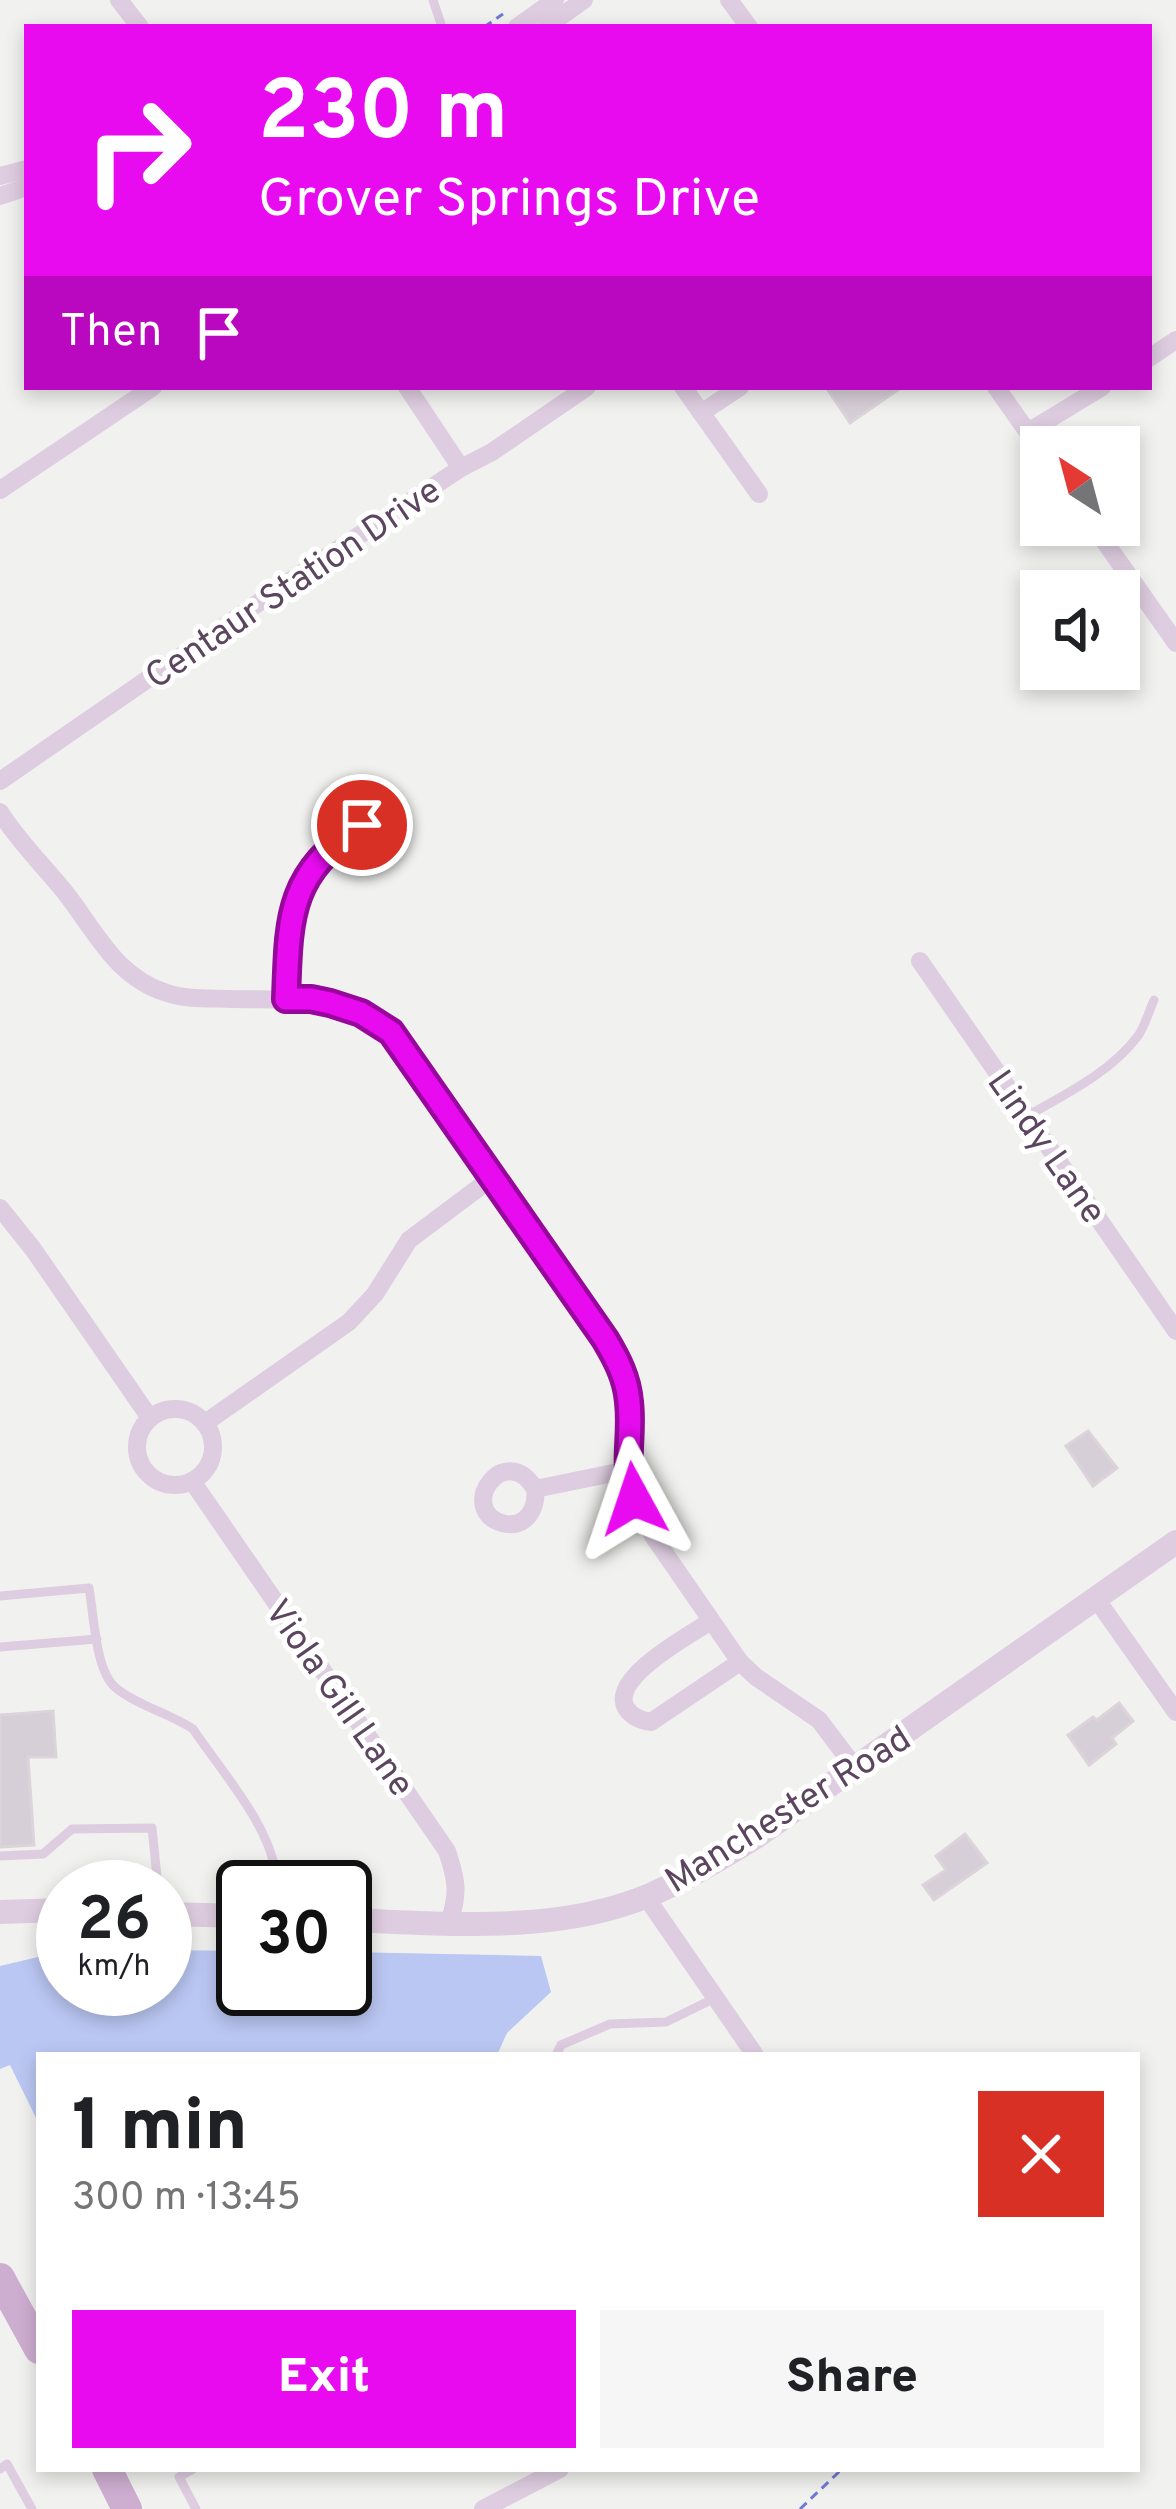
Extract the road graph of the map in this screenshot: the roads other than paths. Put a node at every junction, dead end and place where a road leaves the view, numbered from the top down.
1 (118, 0) edge
2 (555, 0) edge
3 (584, 0) edge
4 (138, 24) edge
5 (521, 24) edge
6 (550, 24) edge
7 (149, 390) edge
8 (409, 390) edge
9 (582, 390) edge
10 (685, 390) edge
11 (735, 390) edge
12 (998, 390) edge
13 (1097, 390) edge
14 (701, 412) junction
15 (1024, 426) edge
16 (1038, 426) edge
17 (461, 467) junction
18 (0, 490) edge
19 (759, 494) dead end
20 (1108, 546) edge
21 (1176, 643) edge
22 (0, 781) edge
23 (0, 812) edge
24 (362, 825) dead end
25 (920, 961) dead end
26 (286, 999) junction
27 (1154, 1000) dead end
28 (1027, 1115) junction
29 (493, 1177) junction
30 (0, 1208) edge
31 (1176, 1331) edge
32 (149, 1418) junction
33 (205, 1423) junction
34 (628, 1470) junction
35 (192, 1481) junction
36 (535, 1489) dead end
37 (1176, 1542) edge
38 (0, 1596) edge
39 (1097, 1600) junction
40 (711, 1621) junction
41 (98, 1640) junction
42 (0, 1647) edge
43 (740, 1662) junction
44 (1176, 1712) edge
45 (856, 1769) junction
46 (0, 1856) edge
47 (155, 1860) edge
48 (275, 1860) edge
49 (646, 1897) junction
50 (36, 1911) edge
51 (0, 1912) edge
52 (372, 1921) edge
53 (449, 1923) junction
54 (715, 1998) junction
55 (558, 2052) edge
56 (753, 2052) edge
57 (0, 2278) edge
58 (36, 2344) edge
59 (0, 2468) edge
60 (108, 2472) edge
61 (188, 2472) edge
62 (554, 2472) edge
63 (32, 2509) edge
64 (127, 2509) edge
65 (196, 2509) edge
66 (483, 2509) edge

1 - 4 street
2 - 5 street
3 - 6 street
7 - 18 street
8 - 17 street
9 - 17 street, Centaur Station Drive
10 - 14 street
11 - 14 street
12 - 15 street
13 - 16 street
14 - 19 street
17 - 22 street, Centaur Station Drive
20 - 21 street
23 - 26 street
24 - 26 street
25 - 28 street, Lindy Lane
26 - 29 street
27 - 28 lane
28 - 31 street, Lindy Lane
29 - 33 street
29 - 34 street
30 - 32 street
32 - 33 street
32 - 35 street
33 - 35 street
34 - 36 street
34 - 40 street
35 - 53 street, Viola Gill Lane
37 - 39 street, Manchester Road
38 - 41 lane
39 - 44 street
39 - 45 street, Manchester Road
40 - 43 street
40 - 43 street
41 - 42 lane
41 - 48 lane
43 - 45 street
45 - 49 street, Manchester Road
46 - 47 lane
49 - 53 street, Manchester Road
49 - 54 street
50 - 51 street
52 - 53 street, Manchester Road
54 - 55 lane
54 - 56 street
57 - 58 main road
59 - 63 lane
60 - 64 main road
61 - 65 lane
62 - 66 street

